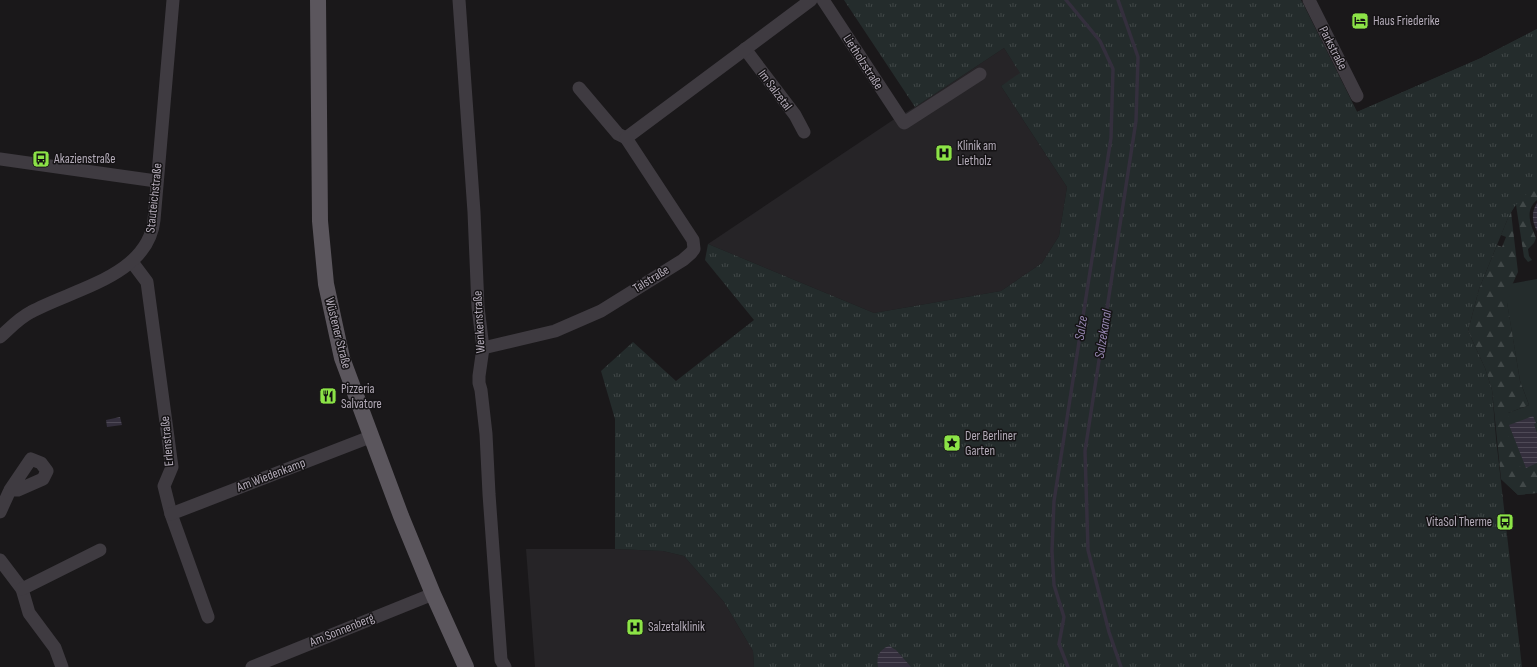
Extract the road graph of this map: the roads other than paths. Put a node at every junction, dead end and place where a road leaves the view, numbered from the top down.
1 (173, 0) edge
2 (318, 0) edge
3 (459, 0) edge
4 (811, 0) edge
5 (823, 0) edge
6 (1309, 0) edge
7 (745, 49) junction
8 (980, 74) dead end
9 (579, 88) dead end
10 (1357, 96) dead end
11 (804, 132) dead end
12 (626, 138) junction
13 (0, 159) edge
14 (156, 181) junction
15 (132, 262) junction
16 (0, 336) edge
17 (482, 348) junction
18 (370, 437) junction
19 (10, 490) dead end
20 (0, 512) edge
21 (171, 514) junction
22 (100, 550) dead end
23 (0, 560) edge
24 (22, 589) junction
25 (433, 594) junction
26 (208, 617) dead end
27 (62, 667) edge
28 (252, 667) edge
29 (466, 667) edge
30 (505, 667) edge

1 - 14 street, Stauteichstraße
2 - 18 main road, Wüstener Straße
3 - 17 street, Wenkenstraße
4 - 7 street
5 - 8 street, Lietholzstraße
6 - 10 street, Parkstraße
7 - 11 street, Im Salzetal
7 - 12 street
9 - 12 street, Talstraße
12 - 17 street, Talstraße
13 - 14 street
14 - 15 street, Stauteichstraße
15 - 16 street, Stauteichstraße
15 - 21 street, Erlenstraße
17 - 30 street, Wenkenstraße
18 - 21 street, Am Wiedenkamp
18 - 25 main road, Wüstener Straße
19 - 20 street
21 - 26 street, Erlenstraße
22 - 24 street
23 - 24 street
24 - 27 street
25 - 28 street, Am Sonnenberg
25 - 29 main road, Wüstener Straße

